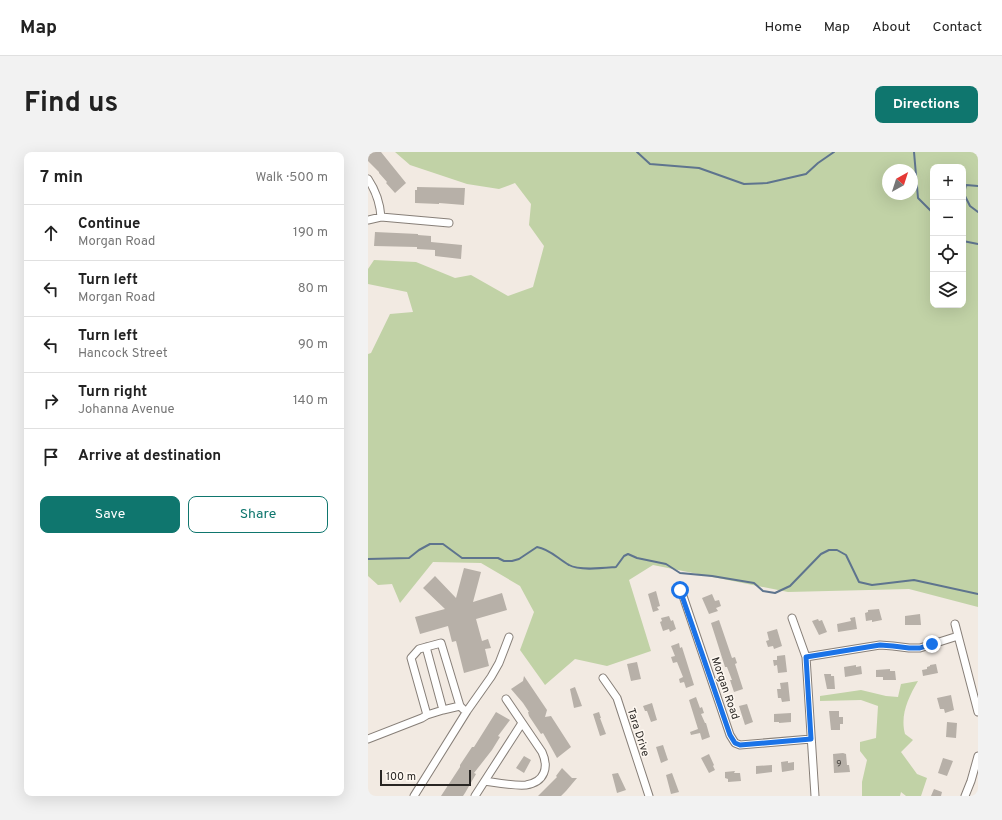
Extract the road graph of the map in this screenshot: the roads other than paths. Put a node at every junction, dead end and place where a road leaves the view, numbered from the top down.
1 (368, 179) edge
2 (381, 217) junction
3 (368, 220) edge
4 (449, 224) dead end
5 (680, 590) dead end
6 (792, 618) dead end
7 (955, 624) dead end
8 (958, 636) junction
9 (509, 637) dead end
10 (426, 647) junction
11 (806, 657) junction
12 (603, 678) dead end
13 (506, 699) dead end
14 (460, 706) junction
15 (443, 710) junction
16 (467, 711) junction
17 (978, 712) edge
18 (428, 715) junction
19 (522, 723) junction
20 (368, 739) edge
21 (811, 739) junction
22 (978, 756) edge
23 (485, 781) junction
24 (414, 796) edge
25 (476, 796) edge
26 (649, 796) edge
27 (815, 796) edge
28 (965, 796) edge

1 - 2 street
2 - 3 street
2 - 4 street
5 - 21 street, Morgan Road
6 - 11 street
7 - 8 street
8 - 11 street
8 - 17 street
9 - 16 street
10 - 14 street
10 - 15 street
10 - 18 street
11 - 21 street
12 - 26 street, Tara Drive
13 - 19 street
14 - 15 street
14 - 16 street
15 - 18 street
16 - 24 street
18 - 20 street
19 - 23 street
19 - 23 street
21 - 27 street
22 - 28 street
23 - 25 street

